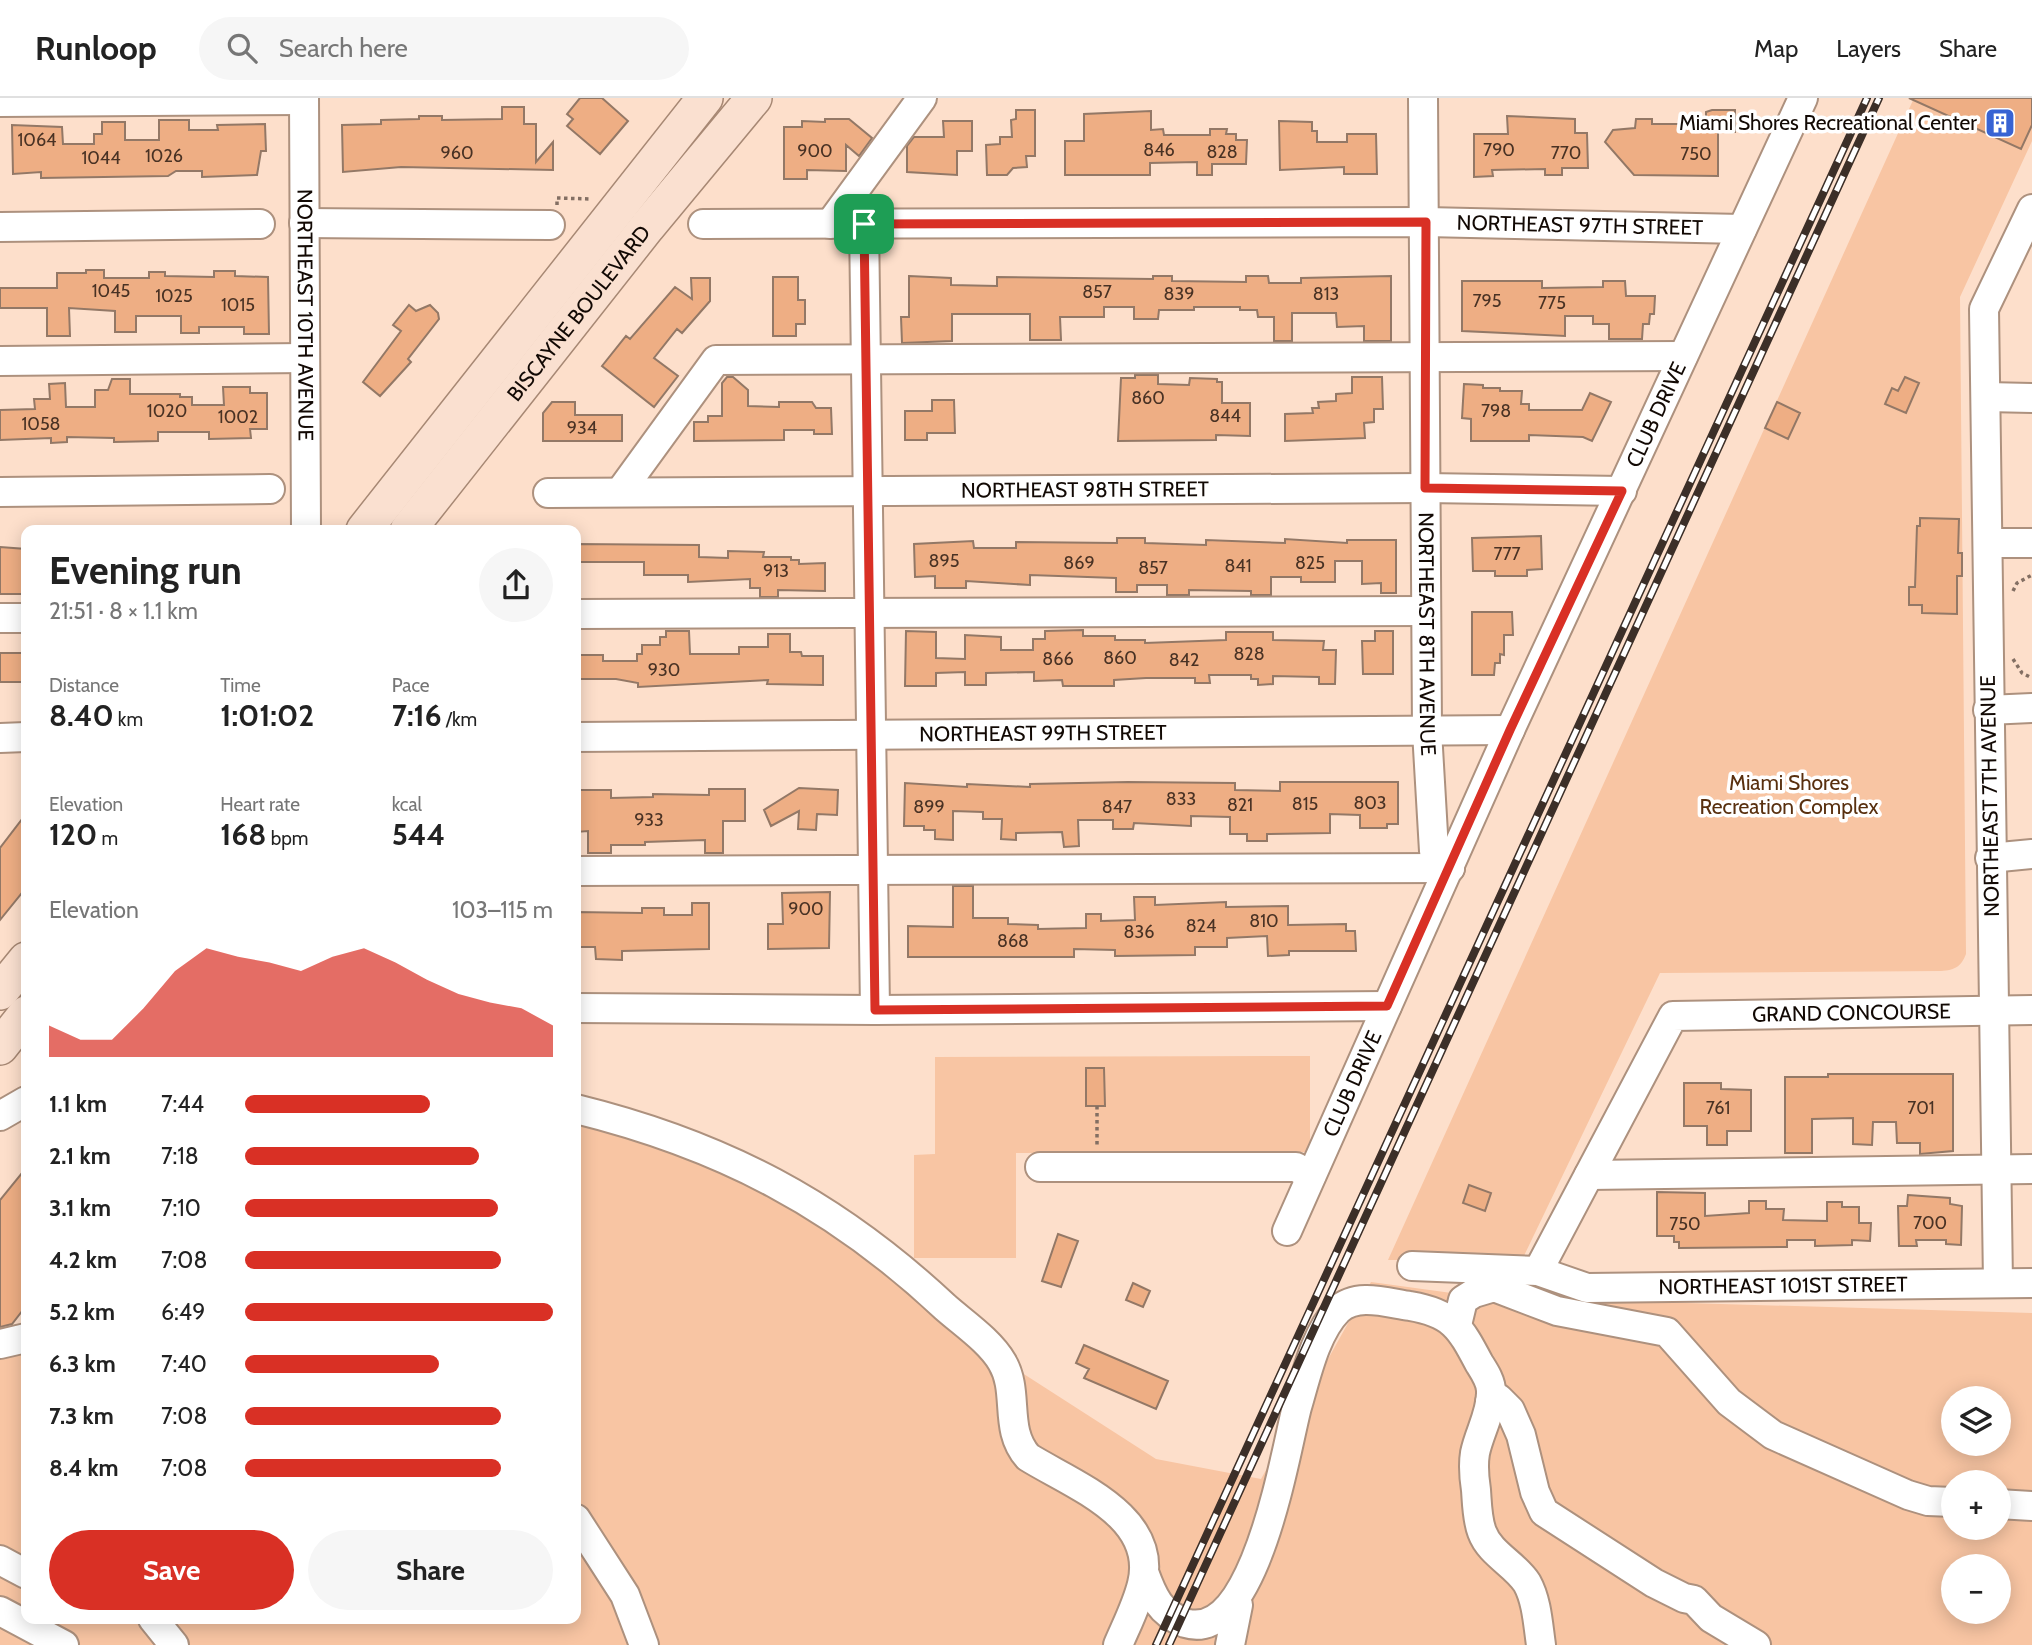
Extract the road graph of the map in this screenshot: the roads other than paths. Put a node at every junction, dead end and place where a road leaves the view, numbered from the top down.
1 (705, 98) edge
2 (754, 98) edge
3 (922, 98) edge
4 (1423, 98) edge
5 (1803, 98) edge
6 (304, 99) edge
7 (0, 102) edge
8 (2032, 209) edge
9 (1426, 222) junction
10 (304, 223) junction
11 (260, 224) dead end
12 (830, 224) junction
13 (864, 224) junction
14 (550, 225) road end
15 (703, 225) dead end
16 (0, 227) edge
17 (1742, 229) junction
18 (2026, 238) edge
19 (1683, 356) junction
20 (1426, 357) junction
21 (305, 358) junction
22 (866, 359) junction
23 (0, 361) edge
24 (1986, 397) junction
25 (2032, 398) edge
26 (1425, 488) junction
27 (270, 489) dead end
28 (867, 489) junction
29 (1622, 491) junction
30 (0, 492) edge
31 (620, 492) junction
32 (548, 493) dead end
33 (306, 525) edge
34 (368, 525) edge
35 (412, 525) edge
36 (1989, 542) junction
37 (2032, 543) edge
38 (1426, 611) junction
39 (869, 613) junction
40 (581, 614) edge
41 (0, 618) edge
42 (21, 618) edge
43 (2032, 708) edge
44 (1988, 710) junction
45 (1510, 730) junction
46 (1427, 731) junction
47 (21, 737) edge
48 (581, 737) edge
49 (869, 737) junction
50 (0, 738) edge
51 (0, 744) edge
52 (2032, 855) edge
53 (1990, 858) junction
54 (1450, 868) junction
55 (872, 870) junction
56 (581, 871) edge
57 (21, 966) edge
58 (0, 992) edge
59 (1387, 1006) junction
60 (581, 1008) edge
61 (875, 1010) junction
62 (2032, 1010) edge
63 (1992, 1012) junction
64 (21, 1020) edge
65 (0, 1047) edge
66 (21, 1104) edge
67 (581, 1110) edge
68 (0, 1116) edge
69 (1040, 1167) dead end
70 (1995, 1169) junction
71 (2032, 1169) edge
72 (1589, 1175) junction
73 (1311, 1176) junction
74 (1287, 1231) dead end
75 (1412, 1266) dead end
76 (1538, 1271) junction
77 (1998, 1283) junction
78 (2032, 1283) edge
79 (1457, 1325) junction
80 (21, 1339) edge
81 (0, 1344) edge
82 (1490, 1402) junction
83 (1941, 1502) edge
84 (2011, 1505) edge
85 (2032, 1506) edge
86 (581, 1527) edge
87 (0, 1560) edge
88 (21, 1571) edge
89 (1144, 1573) junction
90 (1236, 1602) junction
91 (0, 1611) edge
92 (21, 1622) edge
93 (24, 1624) edge
94 (157, 1624) edge
95 (1195, 1635) edge
96 (64, 1645) edge
97 (174, 1645) edge
98 (644, 1645) edge
99 (1118, 1645) edge
100 (1230, 1645) edge
101 (1541, 1645) edge
102 (1756, 1645) edge

1 - 34 main road, BISCAYNE BOULEVARD
2 - 35 main road, BISCAYNE BOULEVARD
3 - 12 street
4 - 9 street, NORTHEAST 8TH AVENUE
5 - 17 street, CLUB DRIVE
6 - 7 street
6 - 10 street, NORTHEAST 10TH AVENUE
8 - 18 street
9 - 13 street, NORTHEAST 97TH STREET
9 - 17 street, NORTHEAST 97TH STREET
9 - 20 street, NORTHEAST 8TH AVENUE
10 - 14 street
10 - 21 street, NORTHEAST 10TH AVENUE
11 - 16 street
12 - 13 street, NORTHEAST 97TH STREET
12 - 15 street, NORTHEAST 97TH STREET
13 - 22 street
17 - 19 street, CLUB DRIVE
18 - 24 street, NORTHEAST 7TH AVENUE
19 - 20 street
19 - 29 street, CLUB DRIVE
20 - 22 street
20 - 26 street, NORTHEAST 8TH AVENUE
21 - 23 street
21 - 33 street, NORTHEAST 10TH AVENUE
22 - 28 street
22 - 31 street
24 - 25 street
24 - 36 street, NORTHEAST 7TH AVENUE
26 - 28 street, NORTHEAST 98TH STREET
26 - 29 street, NORTHEAST 98TH STREET
26 - 38 street, NORTHEAST 8TH AVENUE
27 - 30 street
28 - 31 street, NORTHEAST 98TH STREET
28 - 39 street
29 - 45 street, CLUB DRIVE
31 - 32 street, NORTHEAST 98TH STREET
36 - 37 street
36 - 44 street, NORTHEAST 7TH AVENUE
38 - 39 street
38 - 46 street, NORTHEAST 8TH AVENUE
39 - 40 street
39 - 49 street
41 - 42 street
43 - 44 street
44 - 53 street, NORTHEAST 7TH AVENUE
45 - 46 street, NORTHEAST 99TH STREET
45 - 54 street, CLUB DRIVE
46 - 49 street, NORTHEAST 99TH STREET
46 - 54 street, NORTHEAST 8TH AVENUE
47 - 50 street
48 - 49 street, NORTHEAST 99TH STREET
49 - 55 street
50 - 51 street
52 - 53 street
53 - 63 street, NORTHEAST 7TH AVENUE
54 - 55 street
54 - 59 street, CLUB DRIVE
55 - 56 street
55 - 61 street
57 - 58 main road
59 - 61 street
59 - 73 street, CLUB DRIVE
60 - 61 street
62 - 63 street, GRAND CONCOURSE
63 - 70 street, NORTHEAST 7TH AVENUE
63 - 72 street, GRAND CONCOURSE
64 - 65 main road
66 - 68 street
67 - 89 street
69 - 73 street
70 - 71 street
70 - 72 street
70 - 77 street, NORTHEAST 7TH AVENUE
72 - 76 street
73 - 74 street, CLUB DRIVE
75 - 76 street, NORTHEAST 101ST STREET
76 - 77 street, NORTHEAST 101ST STREET
77 - 78 street, NORTHEAST 101ST STREET
79 - 82 street
79 - 83 street
79 - 90 street
80 - 81 street
82 - 101 street
82 - 102 street
84 - 85 street
86 - 98 street
87 - 88 street
89 - 95 street
89 - 99 street
90 - 95 street
90 - 100 street
91 - 92 street
93 - 96 street
94 - 97 street

